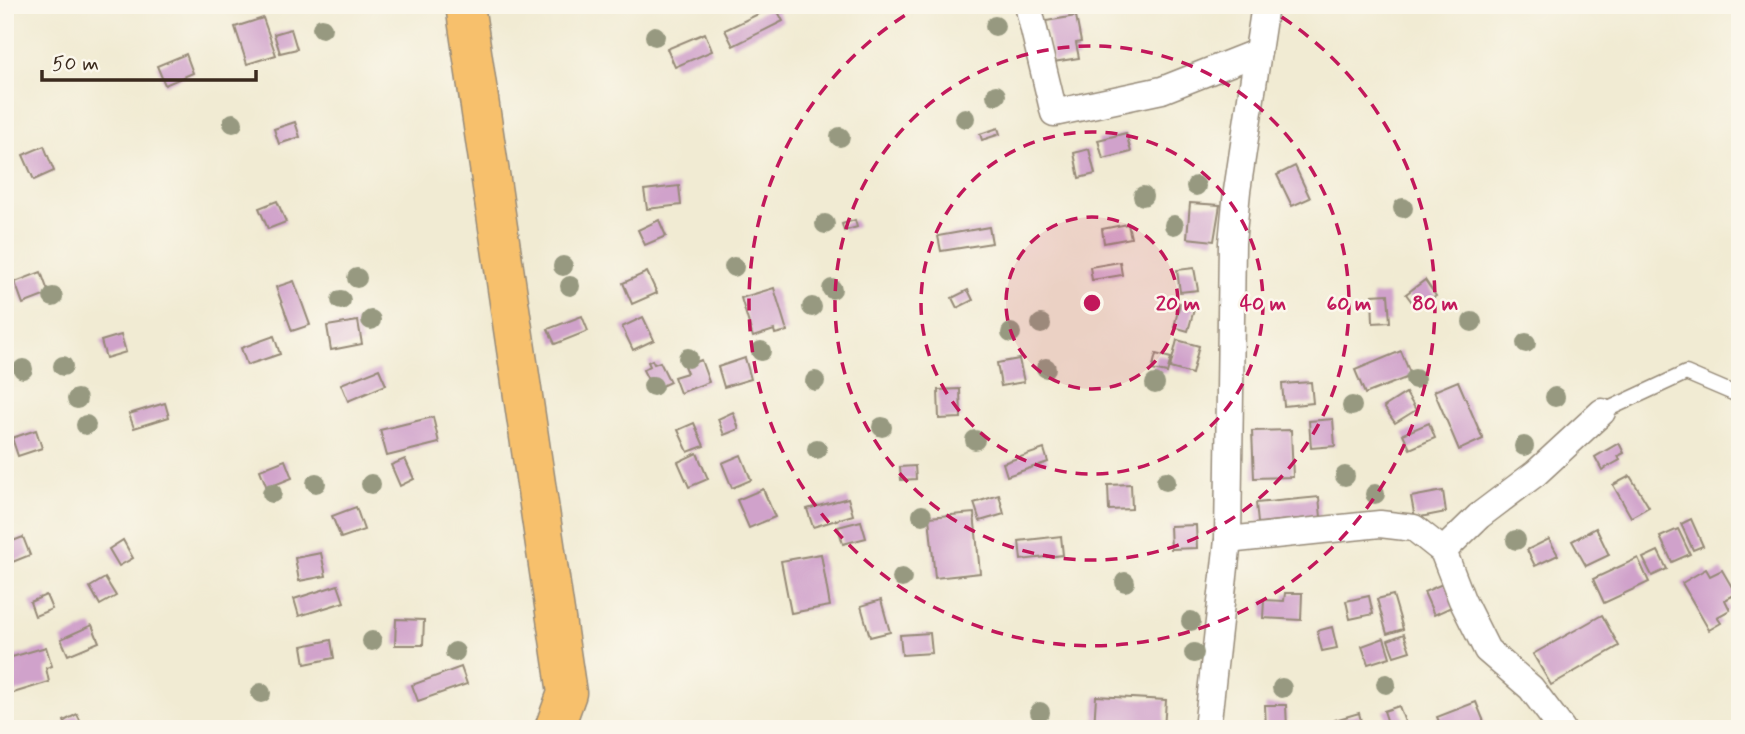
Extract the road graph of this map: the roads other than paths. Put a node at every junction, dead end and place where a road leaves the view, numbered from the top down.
1 (465, 5) edge
2 (1028, 5) edge
3 (1265, 5) edge
4 (1258, 52) junction
5 (1740, 396) edge
6 (1602, 412) joint
7 (1228, 540) junction
8 (1443, 551) junction
9 (554, 729) edge
10 (1207, 729) edge
11 (1562, 729) edge

1 - 9 main road
2 - 4 street
3 - 4 street
4 - 7 street
5 - 6 lane
6 - 8 street
7 - 8 street
7 - 10 street
8 - 11 street

